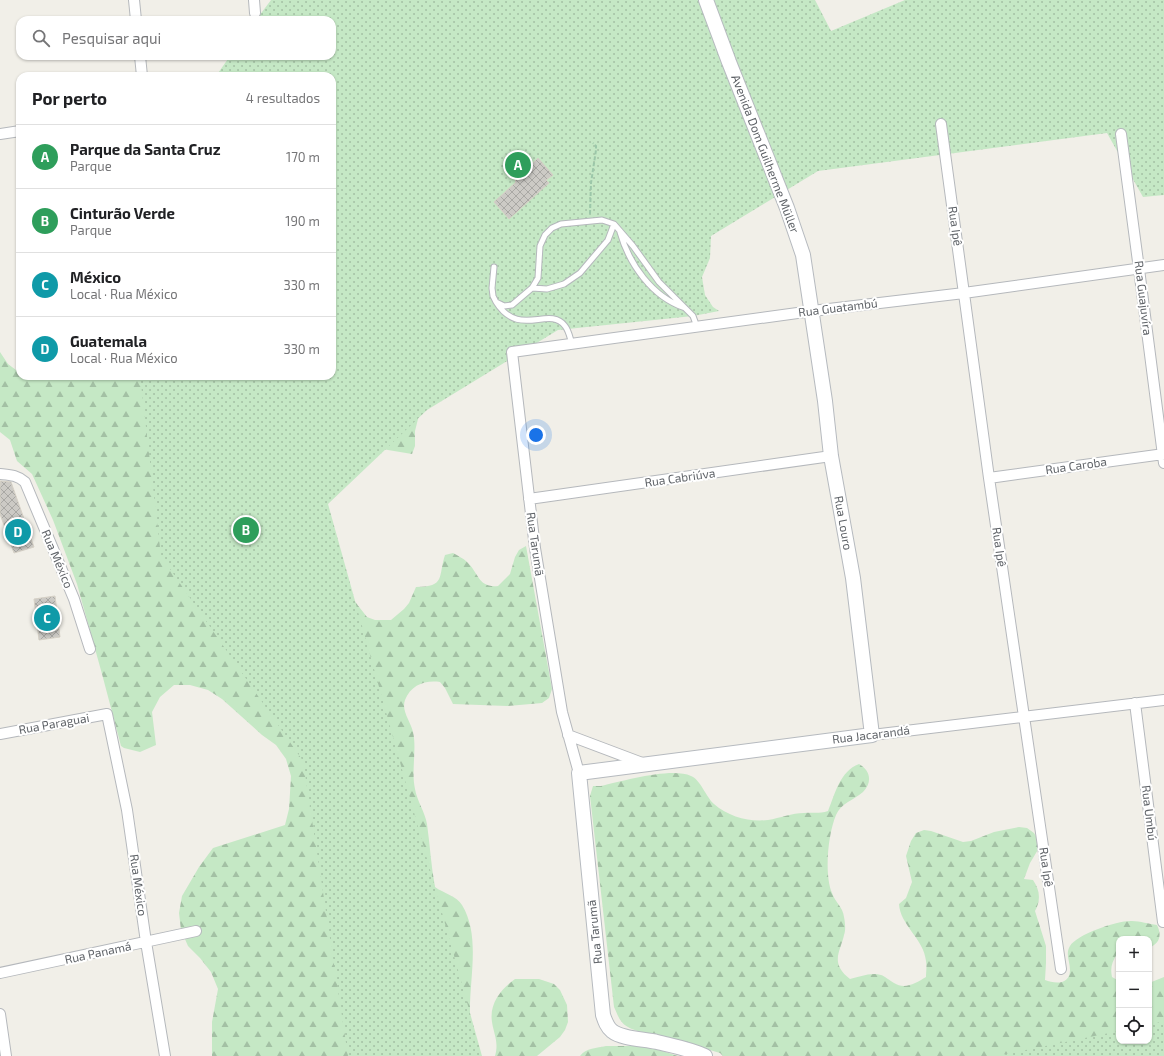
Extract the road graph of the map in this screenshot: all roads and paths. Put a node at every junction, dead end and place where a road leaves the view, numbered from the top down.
1 (134, 0) edge
2 (254, 0) edge
3 (706, 0) edge
4 (255, 13) dead end
5 (136, 16) edge
6 (140, 60) edge
7 (142, 72) edge
8 (941, 124) dead end
9 (16, 132) edge
10 (0, 134) edge
11 (1121, 134) dead end
12 (593, 143) dead end
13 (590, 221) junction
14 (614, 224) junction
15 (619, 230) junction
16 (1164, 265) edge
17 (494, 267) dead end
18 (1140, 269) junction
19 (532, 288) junction
20 (964, 293) junction
21 (496, 302) junction
22 (686, 308) junction
23 (812, 310) junction
24 (697, 326) junction
25 (572, 344) junction
26 (512, 352) joint
27 (831, 456) junction
28 (1164, 457) edge
29 (0, 474) edge
30 (989, 478) junction
31 (529, 499) junction
32 (90, 649) dead end
33 (1164, 700) edge
34 (1134, 703) junction
35 (107, 714) joint
36 (1024, 717) junction
37 (0, 734) edge
38 (568, 735) junction
39 (872, 735) junction
40 (647, 764) junction
41 (579, 773) junction
42 (1163, 922) edge
43 (196, 931) dead end
44 (146, 942) junction
45 (1061, 969) dead end
46 (0, 973) edge
47 (0, 1014) edge
48 (6, 1056) edge
49 (165, 1056) edge
50 (705, 1056) edge

1 - 5 street
2 - 4 street
3 - 23 street, Avenida Dom Guilherme Müller
6 - 7 street
8 - 20 street, Rua Ipê
9 - 10 street
11 - 18 street, Rua Guajuvíra
12 - 13 path
13 - 14 lane
13 - 19 lane
14 - 15 lane
14 - 19 lane
15 - 22 lane
15 - 22 lane
16 - 18 street, Rua Guatambú
17 - 21 lane
18 - 20 street, Rua Guatambú
18 - 28 street, Rua Guajuvíra
19 - 21 lane
20 - 23 street, Rua Guatambú
20 - 30 street, Rua Ipê
21 - 25 lane
22 - 24 lane
23 - 24 street, Rua Guatambú
23 - 27 street, Rua Louro
24 - 25 street, Rua Guatambú
25 - 26 street, Rua Guatambú
26 - 31 street, Rua Tarumã
27 - 31 street, Rua Cabriúva
27 - 39 street, Rua Louro
28 - 30 street, Rua Caroba
29 - 32 street, Rua México
30 - 36 street, Rua Ipê
31 - 38 street, Rua Tarumã
33 - 34 street, Rua Jacarandá
34 - 36 street, Rua Jacarandá
34 - 42 street, Rua Umbú
35 - 37 street, Rua Paraguai
35 - 44 street, Rua México
36 - 39 street, Rua Jacarandá
36 - 45 street, Rua Ipê
38 - 40 street
38 - 41 street, Rua Tarumã
39 - 40 street, Rua Jacarandá
40 - 41 street, Rua Jacarandá
41 - 50 street, Rua Tarumã
43 - 44 street, Rua Panamá
44 - 46 street, Rua Panamá
44 - 49 street, Rua México
47 - 48 street

